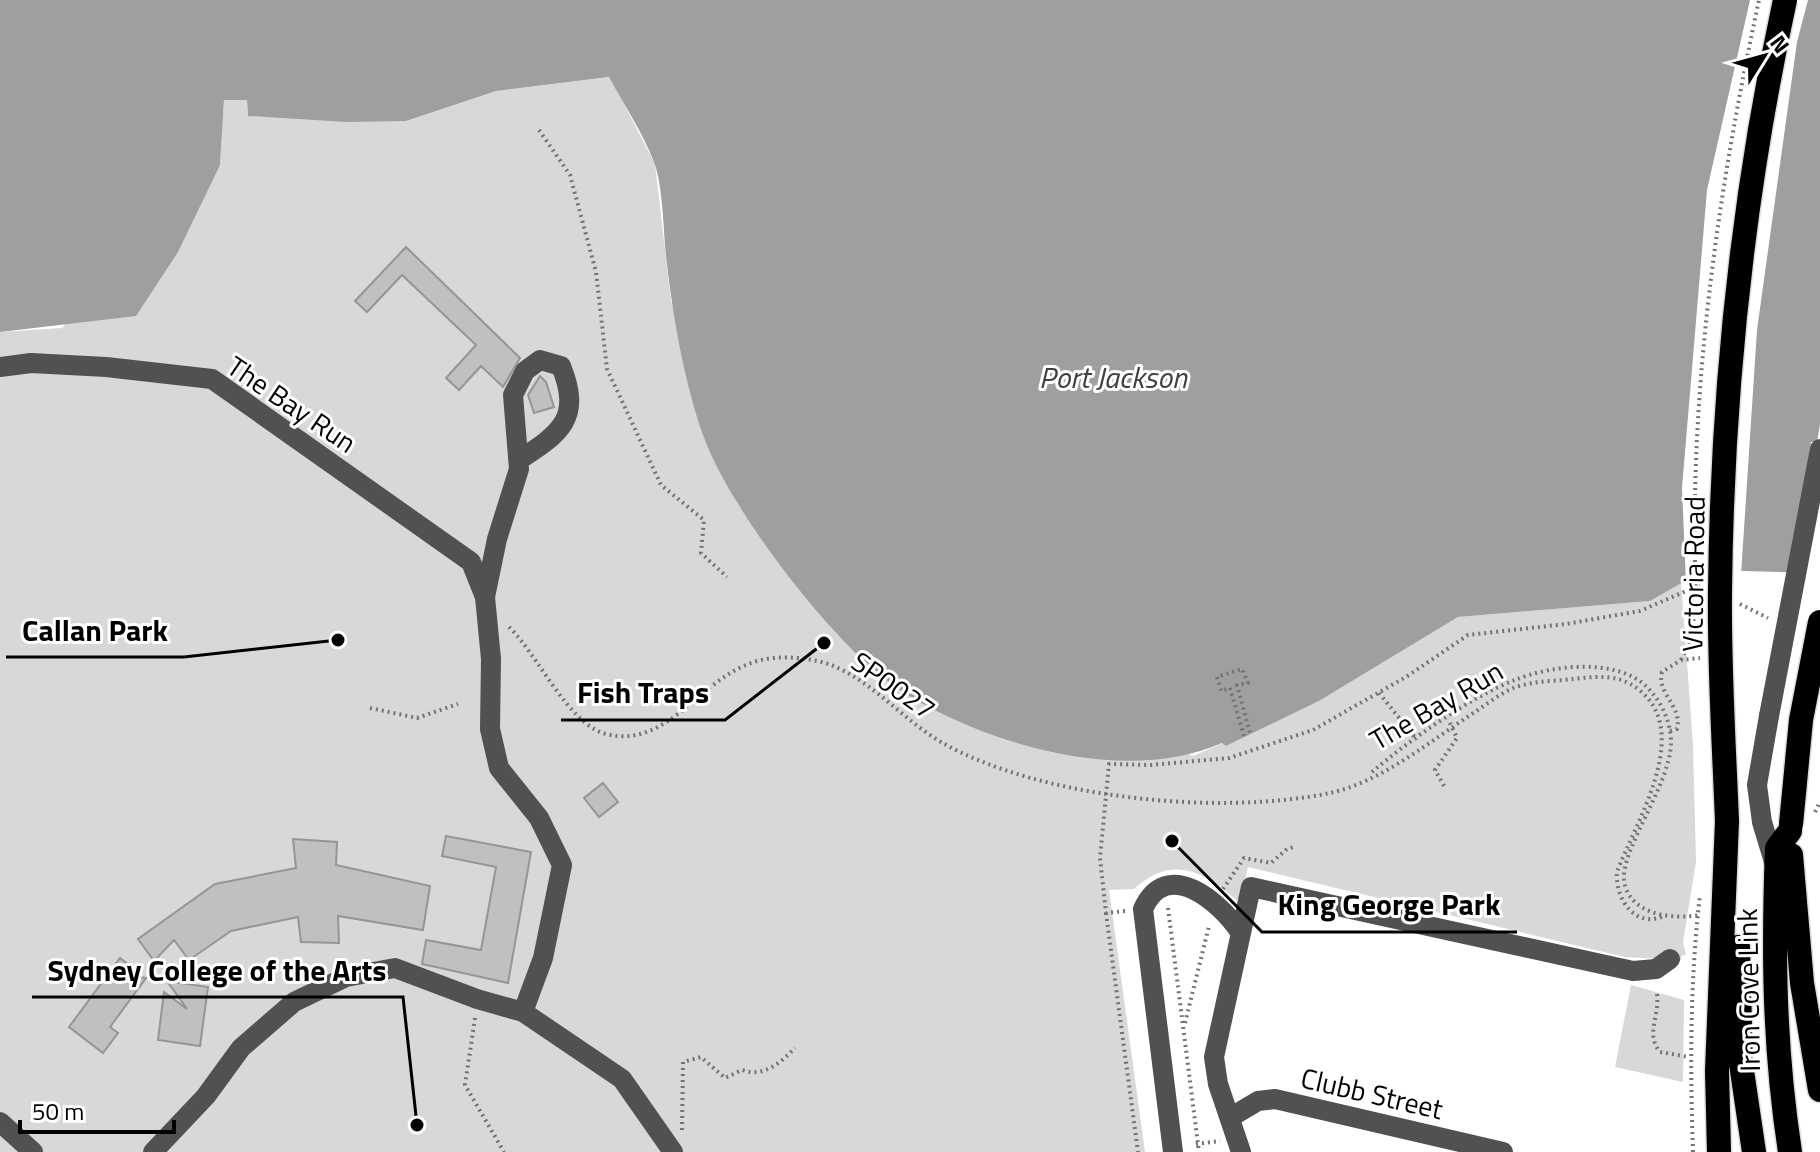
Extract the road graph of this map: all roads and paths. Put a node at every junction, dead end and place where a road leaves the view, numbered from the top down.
1 (1785, 0) edge
2 (539, 130) dead end
3 (0, 367) edge
4 (1820, 449) edge
5 (519, 460) junction
6 (727, 577) dead end
7 (1705, 586) dead end
8 (1731, 599) dead end
9 (486, 606) junction
10 (1693, 610) dead end
11 (1770, 619) dead end
12 (1820, 622) edge
13 (1681, 660) dead end
14 (1379, 693) junction
15 (458, 704) dead end
16 (370, 708) dead end
17 (1448, 719) junction
18 (1453, 726) junction
19 (1247, 735) joint
20 (1417, 740) junction
21 (1364, 779) junction
22 (1444, 786) dead end
23 (1106, 792) junction
24 (1250, 800) joint
25 (1790, 828) junction
26 (1727, 833) junction
27 (1776, 870) junction
28 (1215, 901) junction
29 (1143, 909) junction
30 (1106, 913) junction
31 (1664, 916) junction
32 (1240, 932) junction
33 (1670, 959) dead end
34 (1657, 994) dead end
35 (477, 999) junction
36 (523, 1012) junction
37 (1183, 1029) junction
38 (795, 1048) dead end
39 (1689, 1057) junction
40 (1820, 1090) edge
41 (1231, 1117) junction
42 (2, 1124) edge
43 (1198, 1143) junction
44 (678, 1144) edge
45 (158, 1146) edge
46 (1239, 1146) edge
47 (1172, 1149) edge
48 (14, 1152) edge
49 (33, 1152) edge
50 (133, 1152) edge
51 (504, 1152) edge
52 (1138, 1152) edge
53 (1199, 1152) edge
54 (1503, 1152) edge
55 (1693, 1152) edge
56 (1719, 1152) edge
57 (1754, 1152) edge
58 (1790, 1152) edge

1 - 26 highway, Victoria Road, bridge
2 - 6 path
3 - 9 street, The Bay Run
4 - 27 street, bridge
5 - 5 street
5 - 9 street
7 - 14 path
8 - 11 path
9 - 23 path, SP0027
9 - 36 street
10 - 13 path
12 - 25 highway, bridge
14 - 20 path
14 - 23 path
15 - 16 path
17 - 18 path
17 - 20 path, The Bay Run
17 - 31 path, The Bay Run
18 - 21 path, The Bay Run
18 - 22 path
18 - 31 path, The Bay Run
19 - 19 path
20 - 21 path, The Bay Run
21 - 24 path, The Bay Run
23 - 24 path, SP0027
23 - 30 path
25 - 27 highway, Iron Cove Link
25 - 40 highway
26 - 56 highway, Victoria Road
26 - 57 highway, Iron Cove Link
27 - 58 highway, Iron Cove Link
28 - 29 street
28 - 32 street
28 - 37 path
29 - 30 path
29 - 37 path
29 - 47 street
30 - 52 path
31 - 39 path
32 - 33 street
32 - 41 street
34 - 39 path
35 - 36 street
35 - 45 street
35 - 51 path
36 - 44 street
37 - 43 path
38 - 44 path
39 - 55 path
41 - 46 street
41 - 54 street, Clubb Street
42 - 48 street
42 - 49 street
43 - 46 path
43 - 47 path
43 - 53 path
45 - 50 street

